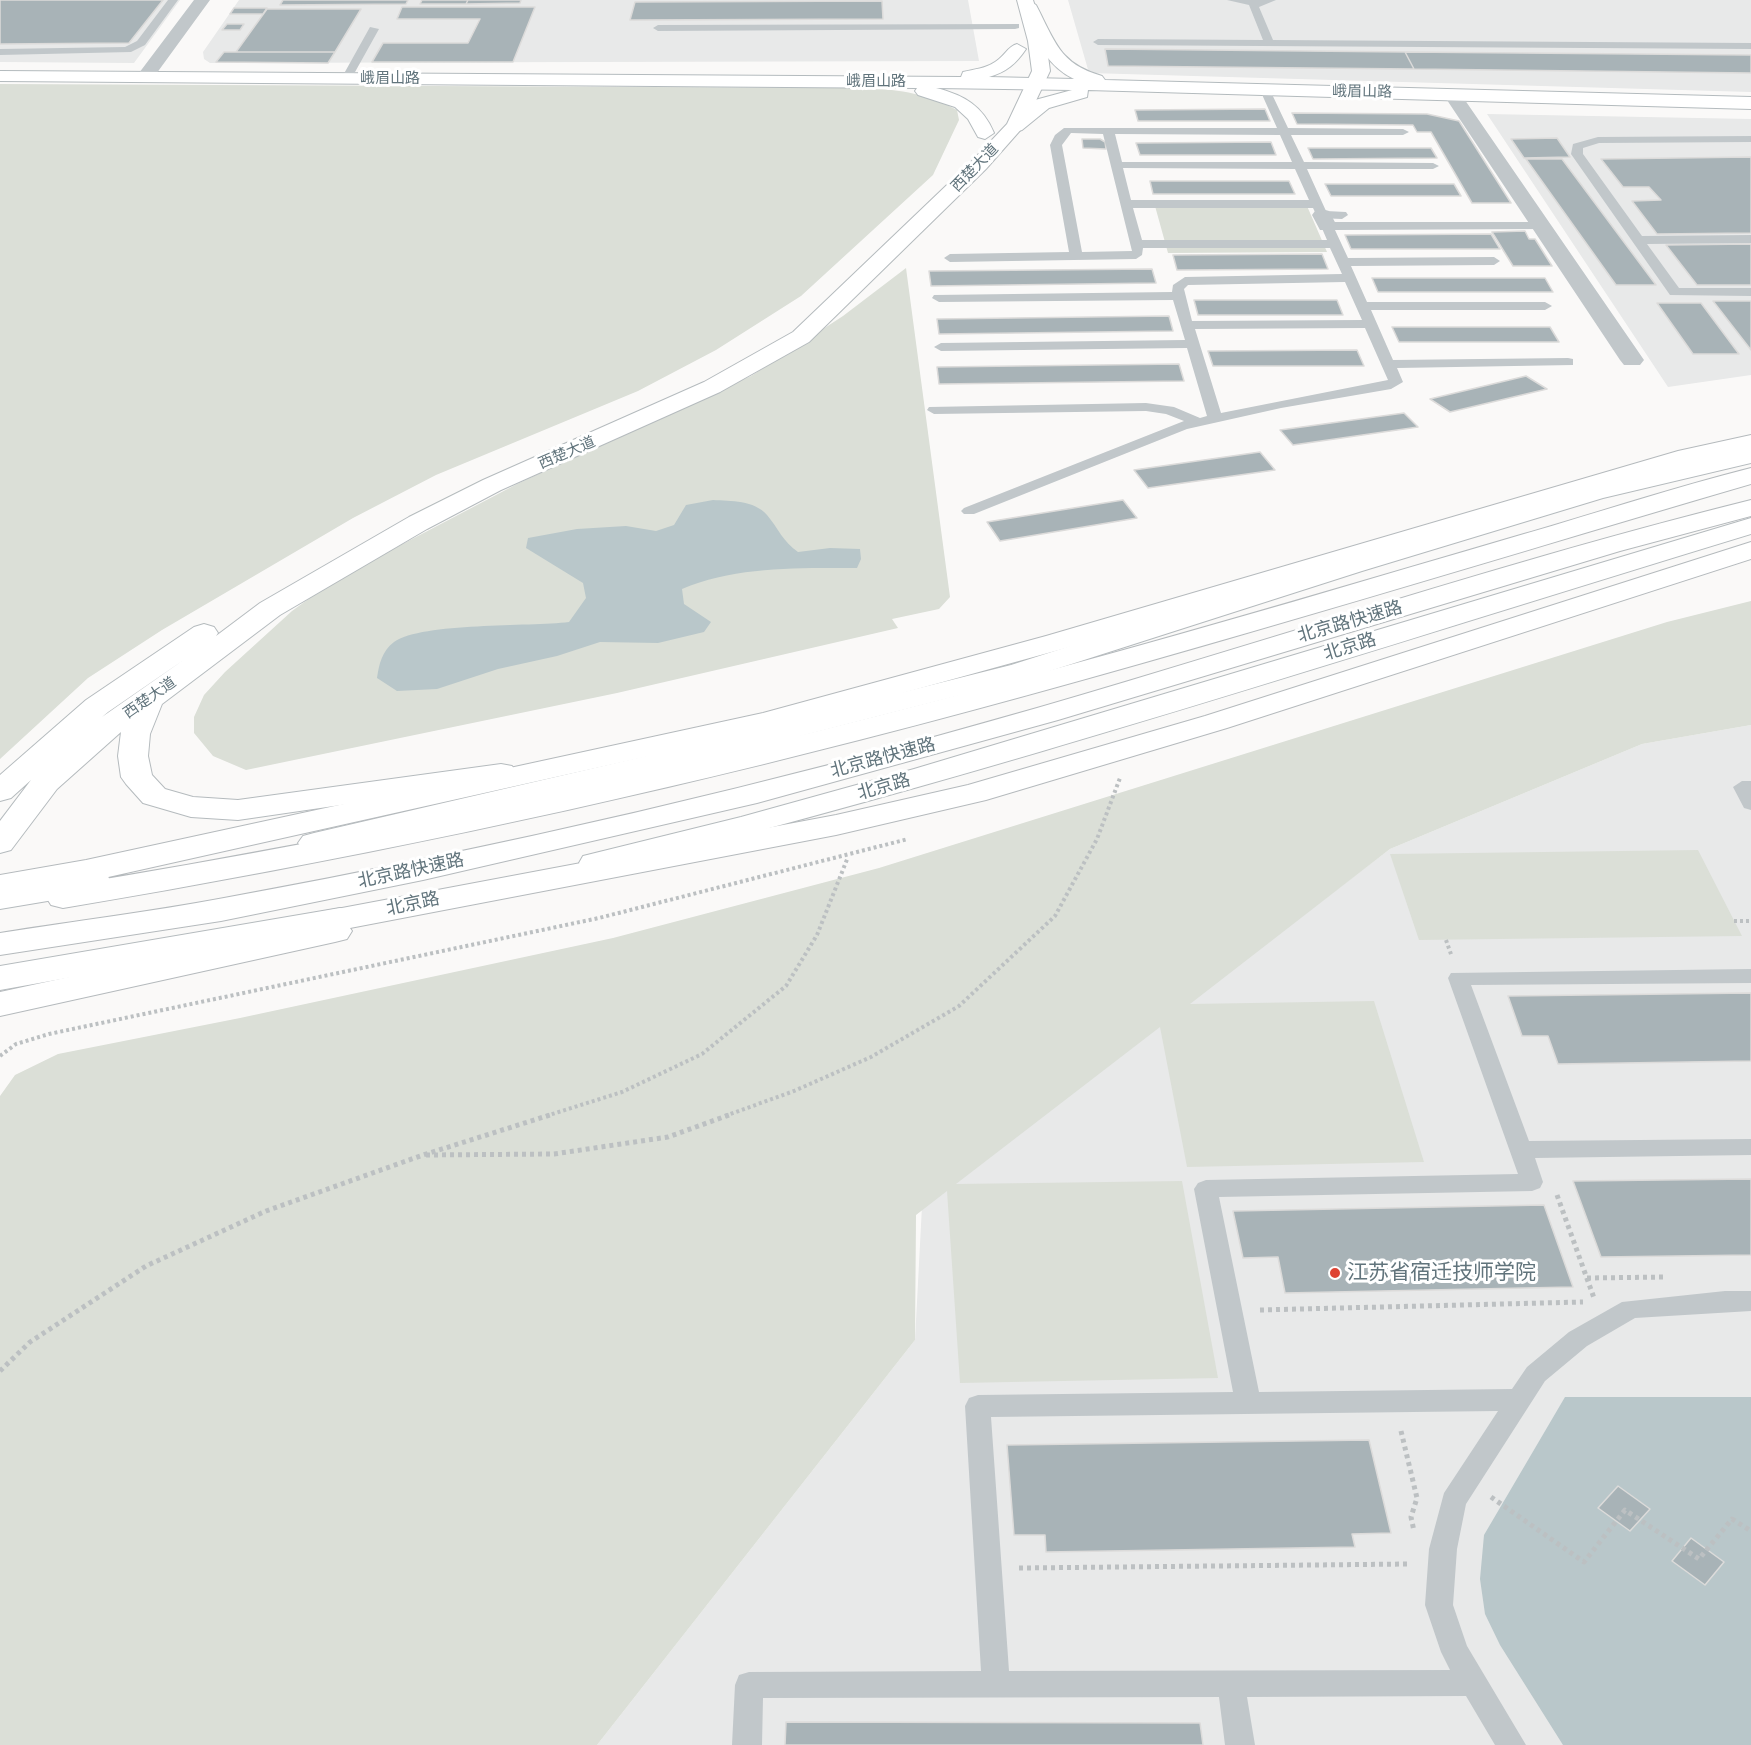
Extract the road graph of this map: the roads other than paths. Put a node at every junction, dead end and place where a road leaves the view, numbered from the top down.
1 (173, 0) edge
2 (202, 0) edge
3 (1232, 0) edge
4 (1270, 0) edge
5 (1022, 2) edge
6 (1253, 4) junction
7 (1015, 26) junction
8 (658, 28) dead end
9 (374, 29) dead end
10 (1098, 42) dead end
11 (1269, 43) junction
12 (1751, 46) edge
13 (1017, 49) junction
14 (0, 52) edge
15 (0, 76) edge
16 (145, 77) junction
17 (346, 78) junction
18 (875, 82) junction
19 (1025, 83) junction
20 (1167, 87) junction
21 (1265, 90) junction
22 (1452, 94) junction
23 (1751, 103) edge
24 (1015, 126) junction
25 (1108, 130) junction
26 (1284, 131) junction
27 (1403, 132) dead end
28 (985, 133) junction
29 (1751, 139) edge
30 (1116, 165) junction
31 (1299, 165) junction
32 (1433, 165) dead end
33 (1126, 204) junction
34 (1538, 220) junction
35 (1325, 222) junction
36 (1751, 239) edge
37 (1638, 240) junction
38 (1136, 244) junction
39 (1076, 256) junction
40 (950, 258) dead end
41 (1494, 261) dead end
42 (1343, 262) junction
43 (1350, 278) junction
44 (1751, 292) edge
45 (1178, 296) junction
46 (939, 298) dead end
47 (1362, 306) junction
48 (1545, 306) dead end
49 (1370, 324) junction
50 (1186, 326) junction
51 (1192, 344) junction
52 (941, 346) dead end
53 (1632, 360) dead end
54 (1569, 362) dead end
55 (1388, 364) junction
56 (934, 410) dead end
57 (1215, 418) junction
58 (1198, 422) junction
59 (1751, 442) edge
60 (1751, 455) edge
61 (1751, 476) edge
62 (1751, 508) edge
63 (969, 511) dead end
64 (1751, 526) edge
65 (1751, 550) edge
66 (149, 700) junction
67 (597, 758) junction
68 (1751, 787) edge
69 (0, 791) edge
70 (1751, 804) edge
71 (766, 838) junction
72 (0, 843) edge
73 (0, 886) edge
74 (0, 898) edge
75 (0, 907) edge
76 (310, 925) junction
77 (0, 944) edge
78 (1751, 976) edge
79 (0, 978) edge
80 (0, 1004) edge
81 (1751, 1147) edge
82 (1530, 1150) junction
83 (1751, 1301) edge
84 (1519, 1400) junction
85 (1248, 1402) junction
86 (1474, 1683) junction
87 (1231, 1684) junction
88 (996, 1685) junction
89 (747, 1745) edge
90 (1240, 1745) edge
91 (1511, 1745) edge

1 - 14 lane
2 - 16 street
3 - 6 lane
4 - 6 lane
5 - 7 main road, 西楚大道
5 - 19 main road, 西楚大道
5 - 20 main road
6 - 11 lane
7 - 8 lane
7 - 13 main road, 西楚大道
9 - 17 lane
10 - 11 lane
11 - 12 lane
13 - 18 main road
13 - 19 main road, 西楚大道
15 - 16 main road, 峨眉山路
16 - 17 main road, 峨眉山路
17 - 18 main road, 峨眉山路
18 - 19 main road, 峨眉山路
18 - 28 main road
19 - 20 main road, 峨眉山路
19 - 24 main road, 西楚大道
19 - 28 main road, 西楚大道
20 - 21 main road, 峨眉山路
20 - 24 main road
21 - 22 main road, 峨眉山路
21 - 26 lane
22 - 23 main road, 峨眉山路
22 - 34 street
24 - 66 main road, 西楚大道
25 - 26 lane
25 - 30 lane
25 - 39 lane
26 - 27 lane
26 - 31 lane
28 - 69 main road, 西楚大道
29 - 37 lane
30 - 31 lane
30 - 33 lane
31 - 32 lane
31 - 35 lane
33 - 35 lane
33 - 38 lane
34 - 35 lane
34 - 53 street
35 - 38 lane
35 - 42 lane
36 - 37 lane
37 - 44 lane
38 - 39 lane
39 - 40 lane
41 - 42 lane
42 - 43 lane
43 - 45 lane
43 - 47 lane
45 - 46 lane
45 - 50 lane
47 - 48 lane
47 - 49 lane
49 - 50 lane
49 - 55 lane
50 - 51 lane
51 - 52 lane
51 - 57 lane
54 - 55 lane
55 - 57 lane
56 - 58 lane
57 - 58 lane
58 - 63 lane
59 - 67 main road
60 - 74 main road
61 - 75 main road, 北京路快速路
62 - 77 main road, 北京路快速路
64 - 76 main road, 北京路
65 - 71 main road
66 - 67 main road
66 - 72 main road, 西楚大道
67 - 73 main road
68 - 70 lane
71 - 76 main road
71 - 80 main road
76 - 79 main road, 北京路
78 - 82 lane
81 - 82 lane
82 - 85 lane
83 - 84 lane
84 - 85 lane
84 - 86 lane
85 - 88 lane
86 - 87 lane
86 - 91 lane
87 - 88 lane
87 - 90 lane
88 - 89 lane

